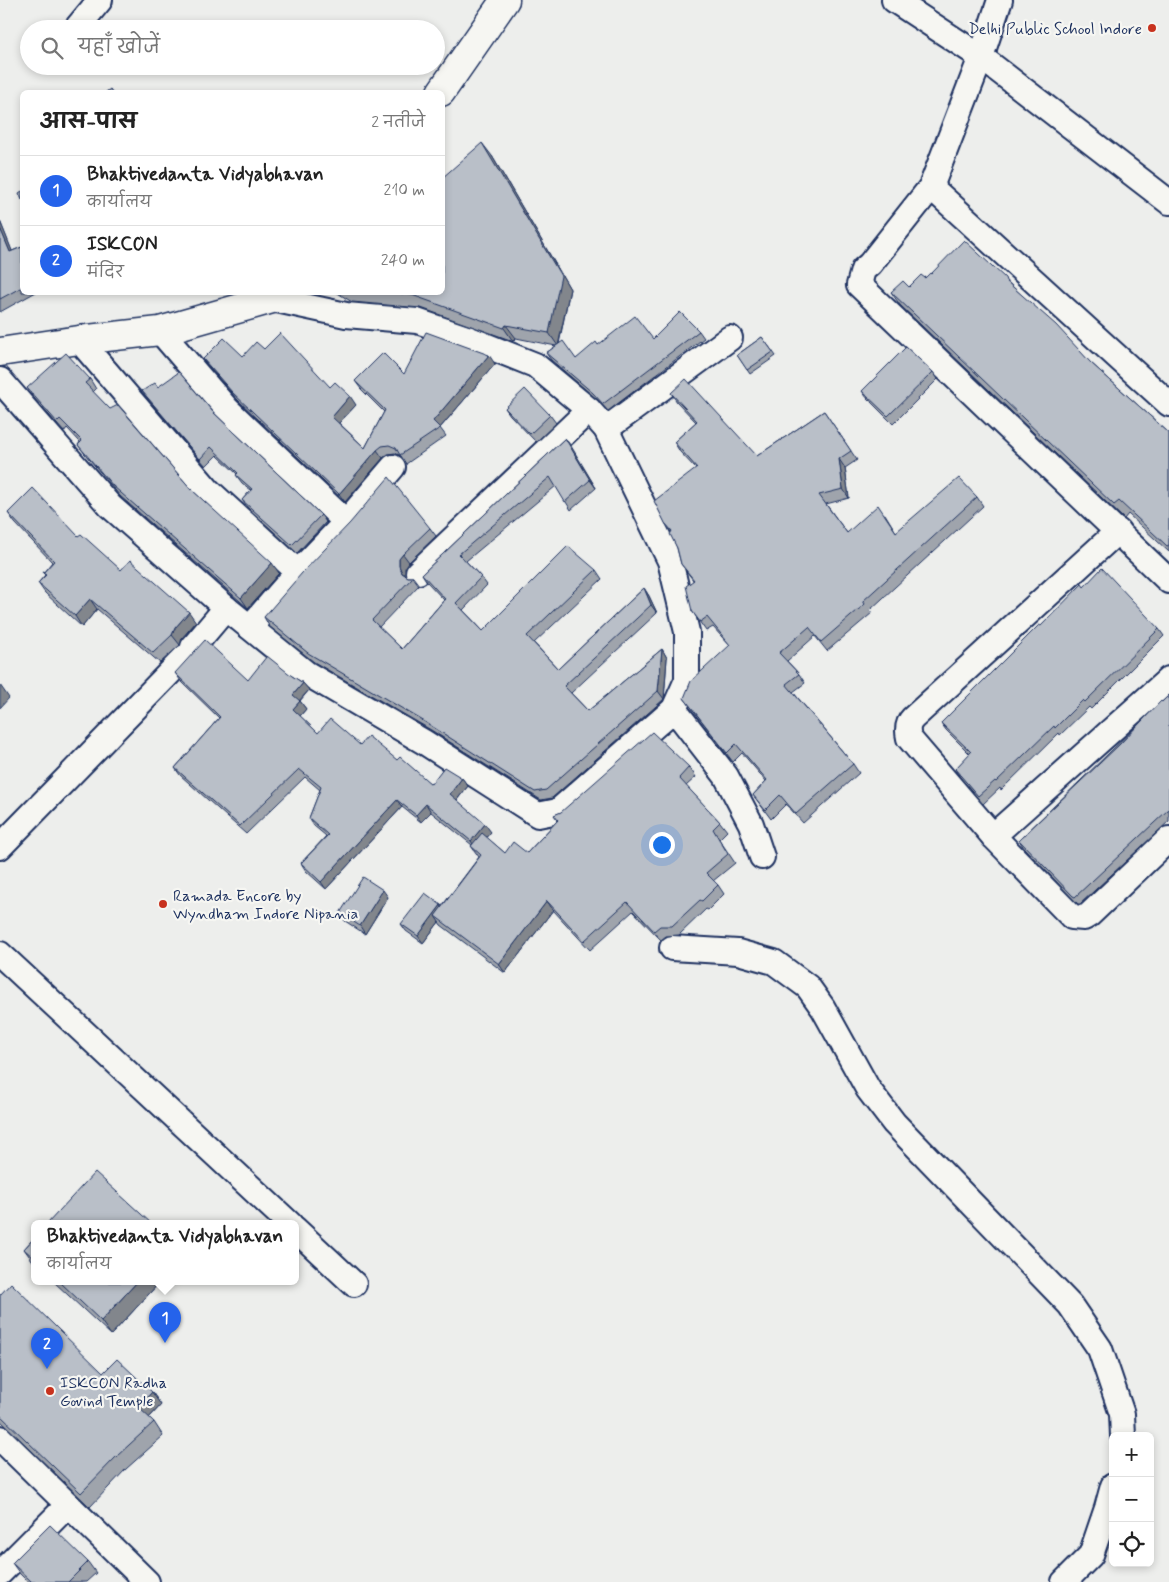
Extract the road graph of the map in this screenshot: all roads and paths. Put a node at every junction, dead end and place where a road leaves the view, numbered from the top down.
1 (100, 0) edge
2 (505, 0) edge
3 (894, 0) edge
4 (1000, 0) edge
5 (83, 20) edge
6 (981, 57) junction
7 (441, 90) edge
8 (931, 187) junction
9 (1169, 202) edge
10 (275, 296) edge
11 (160, 330) junction
12 (730, 338) dead end
13 (79, 340) junction
14 (0, 352) edge
15 (0, 380) edge
16 (1169, 404) edge
17 (590, 410) junction
18 (606, 429) junction
19 (393, 467) dead end
20 (346, 522) junction
21 (1118, 531) junction
22 (298, 572) junction
23 (418, 572) dead end
24 (1169, 581) edge
25 (226, 608) junction
26 (250, 627) junction
27 (1169, 679) edge
28 (674, 708) junction
29 (993, 836) junction
30 (1169, 839) edge
31 (0, 847) edge
32 (762, 857) dead end
33 (672, 948) dead end
34 (0, 954) edge
35 (286, 1220) edge
36 (299, 1233) edge
37 (354, 1284) dead end
38 (1123, 1432) edge
39 (0, 1438) edge
40 (1109, 1499) edge
41 (68, 1505) junction
42 (0, 1573) edge
43 (147, 1582) edge
44 (1064, 1582) edge

1 - 5 street
2 - 7 street
3 - 6 street
4 - 6 street
6 - 8 street
6 - 9 street
8 - 16 street
8 - 21 street
10 - 11 street
10 - 17 street
11 - 13 street
11 - 20 street
12 - 18 street
13 - 14 street
13 - 22 street
15 - 25 street
17 - 18 street
17 - 23 street
18 - 28 street
19 - 20 street
20 - 22 street
21 - 24 street
21 - 29 street
22 - 26 street
25 - 26 street
25 - 31 street
26 - 28 street
27 - 29 street
28 - 32 street
29 - 30 street
33 - 38 street
34 - 35 street
36 - 37 street
39 - 41 street
40 - 44 street
41 - 42 street
41 - 43 street

